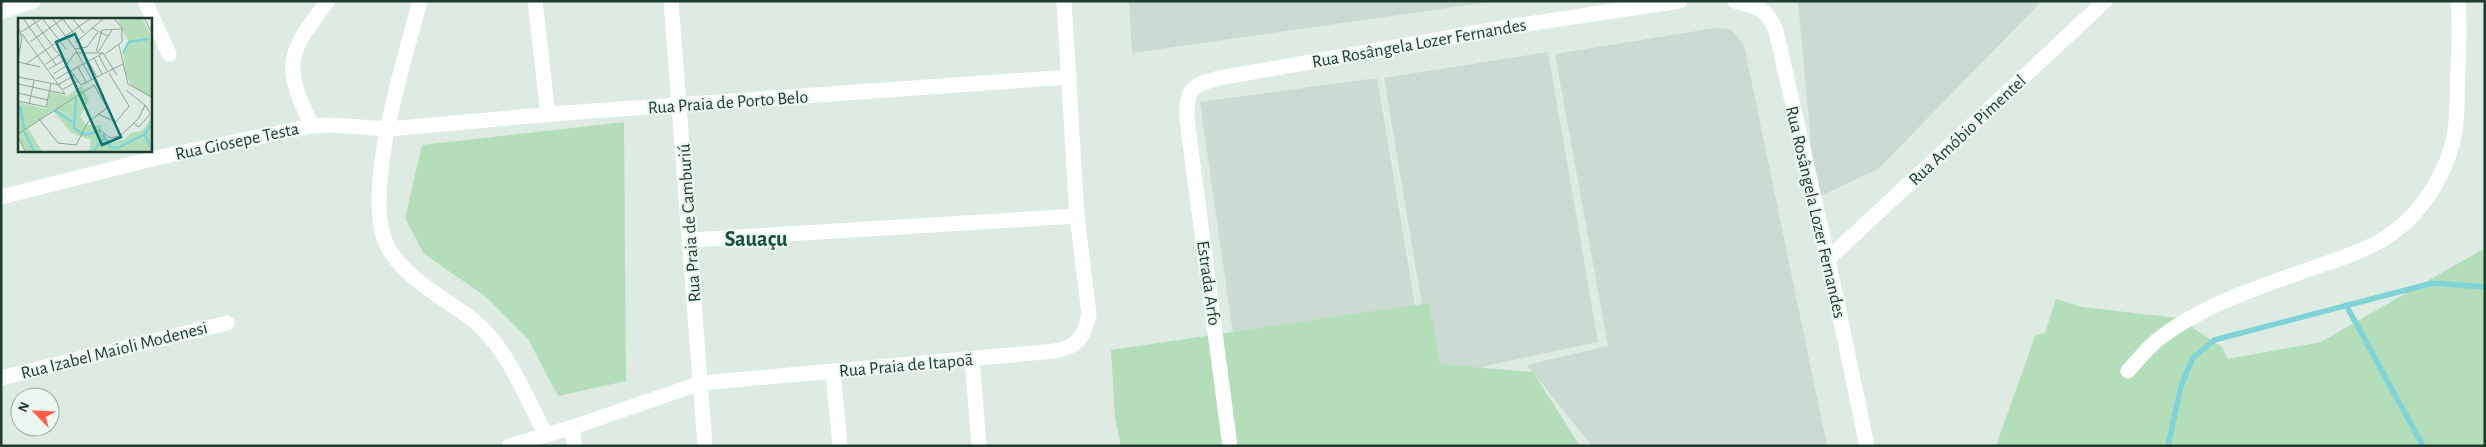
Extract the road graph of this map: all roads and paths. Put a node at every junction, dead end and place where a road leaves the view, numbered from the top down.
1 (33, 1) edge
2 (144, 1) edge
3 (328, 1) edge
4 (420, 1) edge
5 (535, 1) edge
6 (671, 1) edge
7 (1064, 1) edge
8 (1680, 1) edge
9 (1735, 1) edge
10 (2105, 1) edge
11 (2458, 1) edge
12 (1, 12) edge
13 (169, 54) dead end
14 (1069, 76) junction
15 (680, 106) junction
16 (548, 115) junction
17 (1187, 120) joint
18 (312, 126) junction
19 (388, 129) junction
20 (1, 197) edge
21 (1077, 216) junction
22 (690, 240) junction
23 (1828, 259) junction
24 (227, 323) dead end
25 (972, 359) junction
26 (2128, 371) dead end
27 (833, 372) junction
28 (1, 378) edge
29 (700, 383) junction
30 (572, 427) junction
31 (546, 435) junction
32 (509, 446) edge
33 (574, 446) edge
34 (706, 446) edge
35 (840, 446) edge
36 (979, 446) edge
37 (1230, 446) edge
38 (1867, 446) edge

1 - 12 street
2 - 13 street
3 - 18 street
4 - 19 street
5 - 16 street
6 - 15 street, Rua Praia de Camburiú
7 - 14 street
8 - 17 street, Rua Rosângela Lozer Fernandes
9 - 23 street, Rua Rosângela Lozer Fernandes
10 - 23 street, Rua Amóbio Pimentel
11 - 26 street
14 - 15 street, Rua Praia de Porto Belo
14 - 21 street
15 - 16 street, Rua Praia de Porto Belo
15 - 22 street, Rua Praia de Camburiú
16 - 19 street, Rua Praia de Porto Belo
17 - 37 street, Estrada Arfo
18 - 19 street, Rua Giosepe Testa
18 - 20 street, Rua Giosepe Testa
19 - 31 street
21 - 22 street
21 - 25 street, Rua Praia de Itapoã
22 - 29 street, Rua Praia de Camburiú
23 - 38 street, Rua Rosângela Lozer Fernandes
24 - 28 street, Rua Izabel Maioli Modenesi
25 - 27 street, Rua Praia de Itapoã
25 - 36 street
27 - 29 street, Rua Praia de Itapoã
27 - 35 street
29 - 30 street, Rua Praia de Itapoã
29 - 34 street, Rua Praia de Camburiú
30 - 31 street, Rua Praia de Itapoã
30 - 33 street
31 - 32 street, Rua Praia de Itapoã

